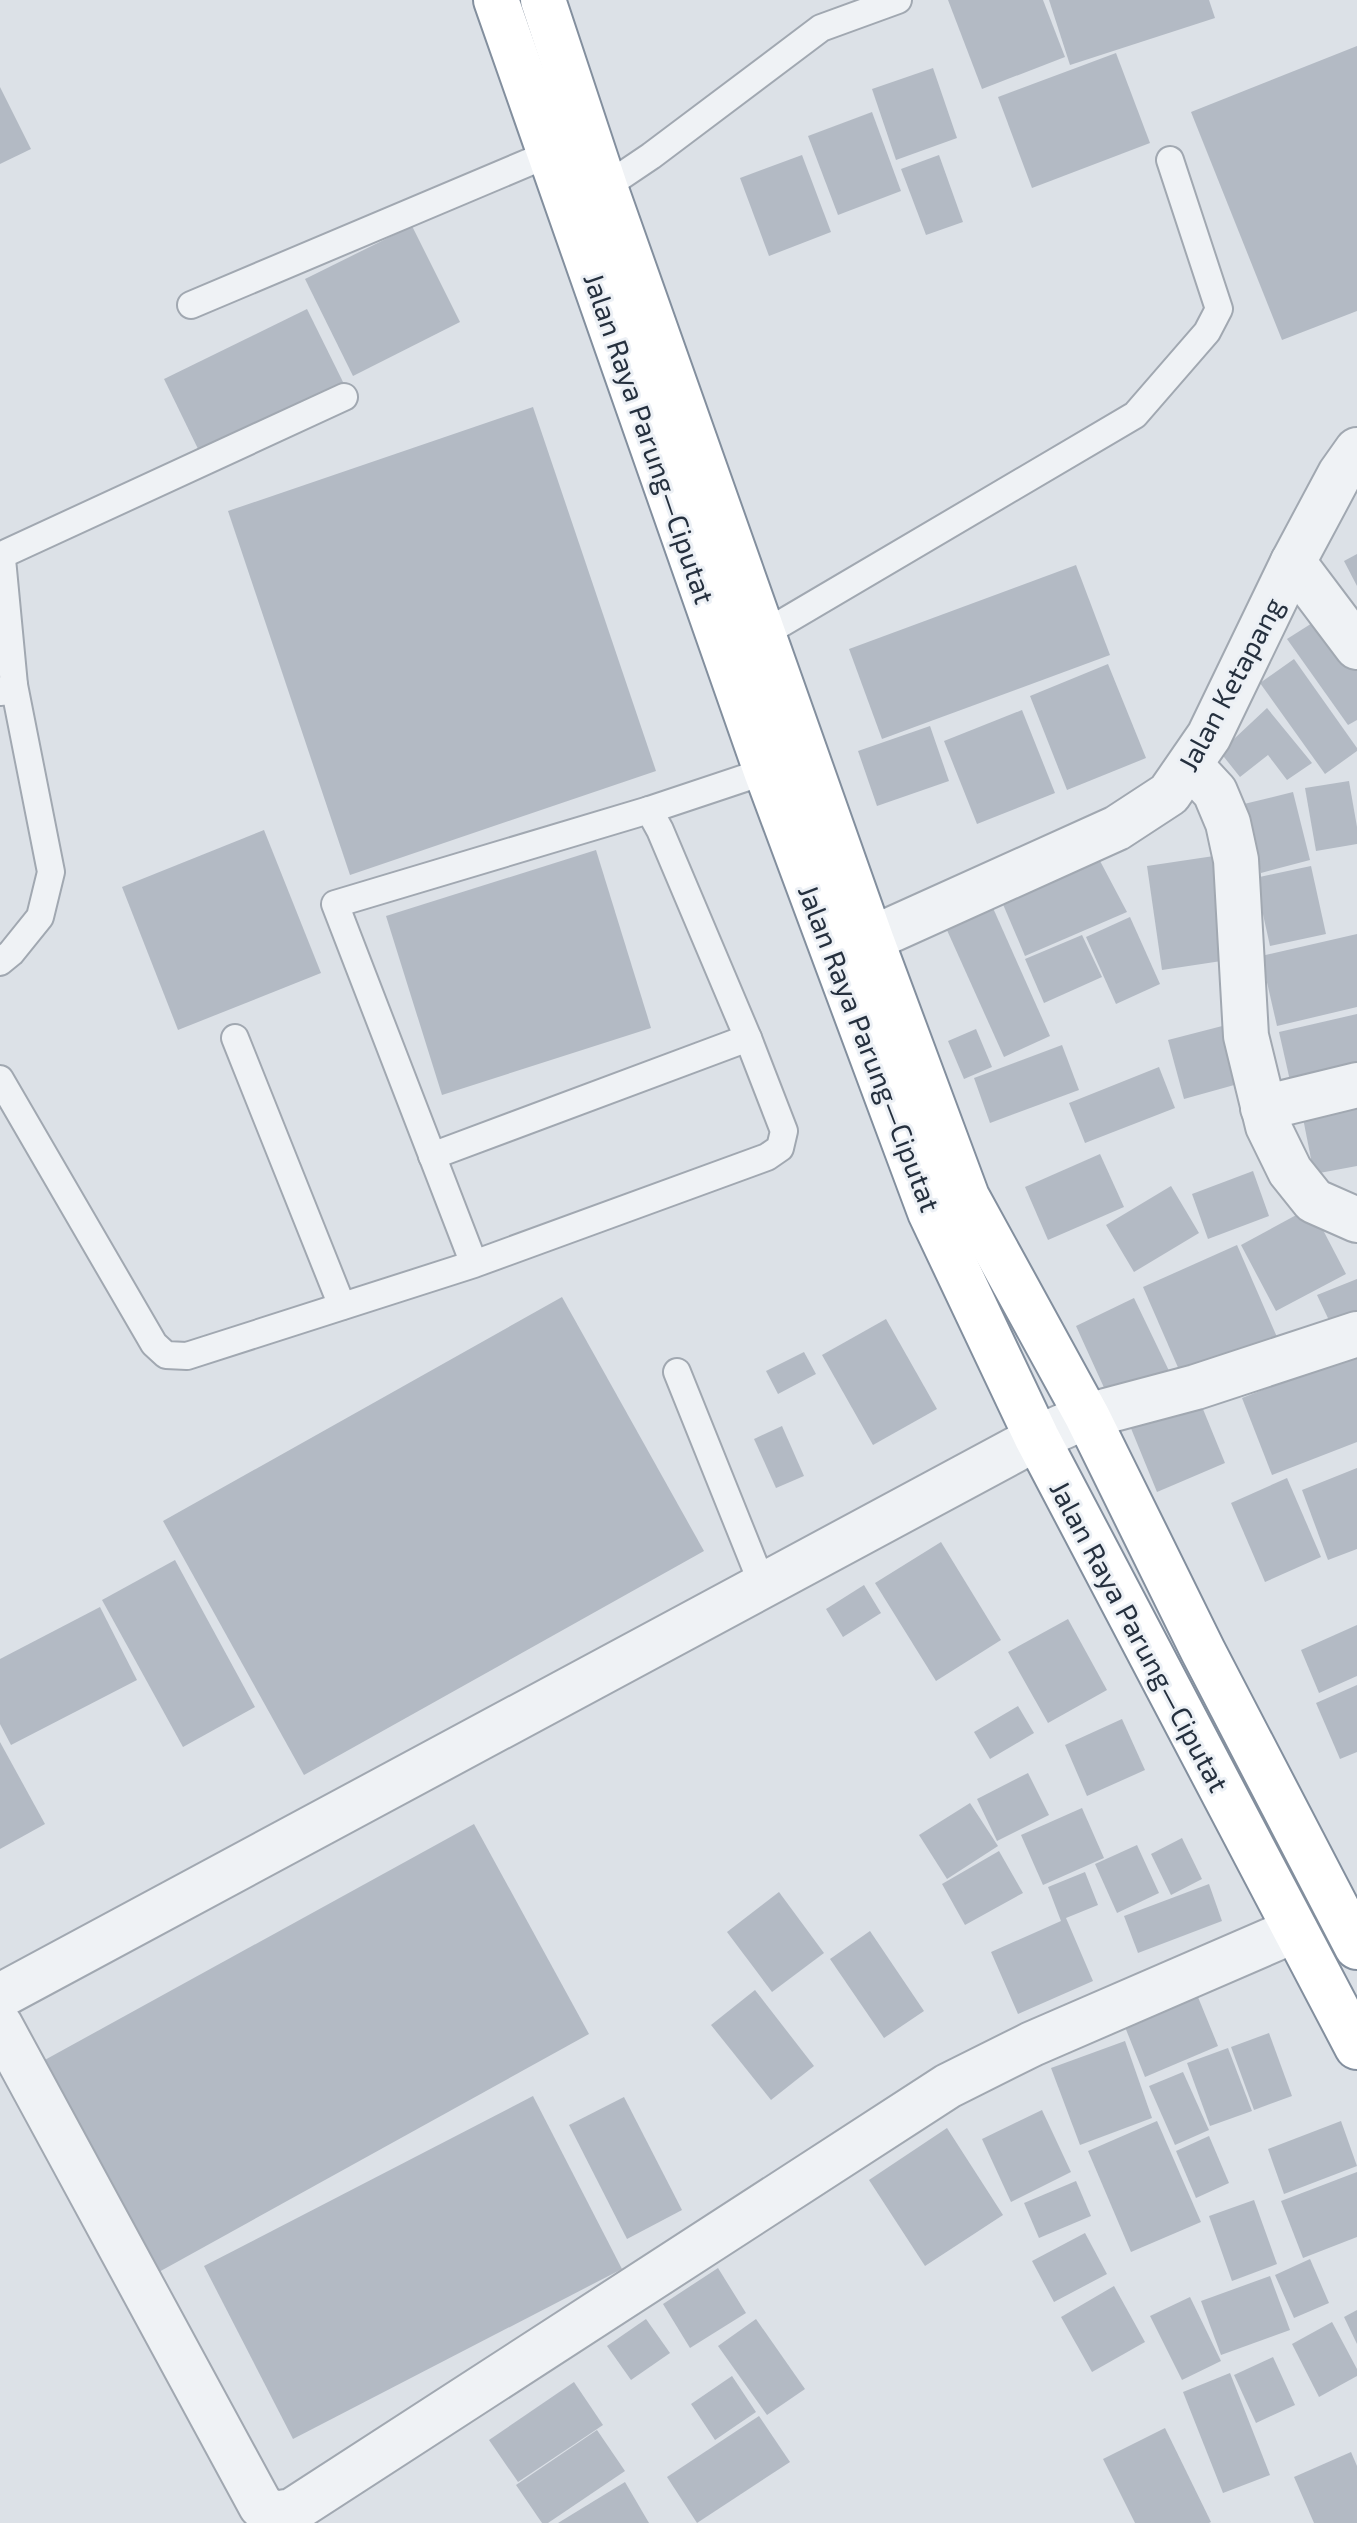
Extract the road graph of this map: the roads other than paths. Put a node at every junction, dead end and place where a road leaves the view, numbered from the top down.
1 (496, 0) edge
2 (543, 0) edge
3 (898, 0) edge
4 (551, 153) junction
5 (1170, 160) dead end
6 (605, 187) junction
7 (191, 305) dead end
8 (344, 397) dead end
9 (1355, 458) edge
10 (1293, 562) junction
11 (765, 633) junction
12 (1357, 647) edge
13 (7, 689) edge
14 (1191, 766) junction
15 (766, 771) junction
16 (649, 810) junction
17 (871, 939) junction
18 (0, 962) edge
19 (235, 1038) dead end
20 (748, 1038) junction
21 (0, 1079) edge
22 (1357, 1085) edge
23 (1263, 1108) junction
24 (432, 1156) junction
25 (1357, 1220) edge
26 (474, 1264) junction
27 (342, 1306) junction
28 (1357, 1334) edge
29 (677, 1372) dead end
30 (1087, 1416) junction
31 (1037, 1438) junction
32 (763, 1586) junction
33 (1295, 1930) junction
34 (1357, 1947) edge
35 (0, 1996) edge
36 (0, 2025) edge
37 (1357, 2047) edge

1 - 4 highway, Jalan Raya Parung—Ciputat
2 - 6 highway, Jalan Raya Parung—Ciputat
3 - 6 lane
4 - 7 lane
4 - 15 highway, Jalan Raya Parung—Ciputat
5 - 11 lane
6 - 11 highway, Jalan Raya Parung—Ciputat
8 - 13 lane
9 - 10 street, Jalan Ketapang
10 - 12 street
10 - 14 street, Jalan Ketapang
11 - 17 highway, Jalan Raya Parung—Ciputat
13 - 18 lane
14 - 17 street, Jalan Ketapang
14 - 23 street
15 - 16 lane
15 - 31 highway, Jalan Raya Parung—Ciputat
16 - 20 lane
16 - 24 lane
17 - 30 highway, Jalan Raya Parung—Ciputat
19 - 27 lane
20 - 24 lane
20 - 26 lane
21 - 27 lane
22 - 23 street
23 - 25 street
24 - 26 lane
26 - 27 lane
28 - 30 street
29 - 32 lane
30 - 31 street
30 - 34 highway, Jalan Raya Parung—Ciputat
31 - 32 street
31 - 33 highway, Jalan Raya Parung—Ciputat
32 - 35 street
33 - 36 street
33 - 37 highway, Jalan Raya Parung—Ciputat

